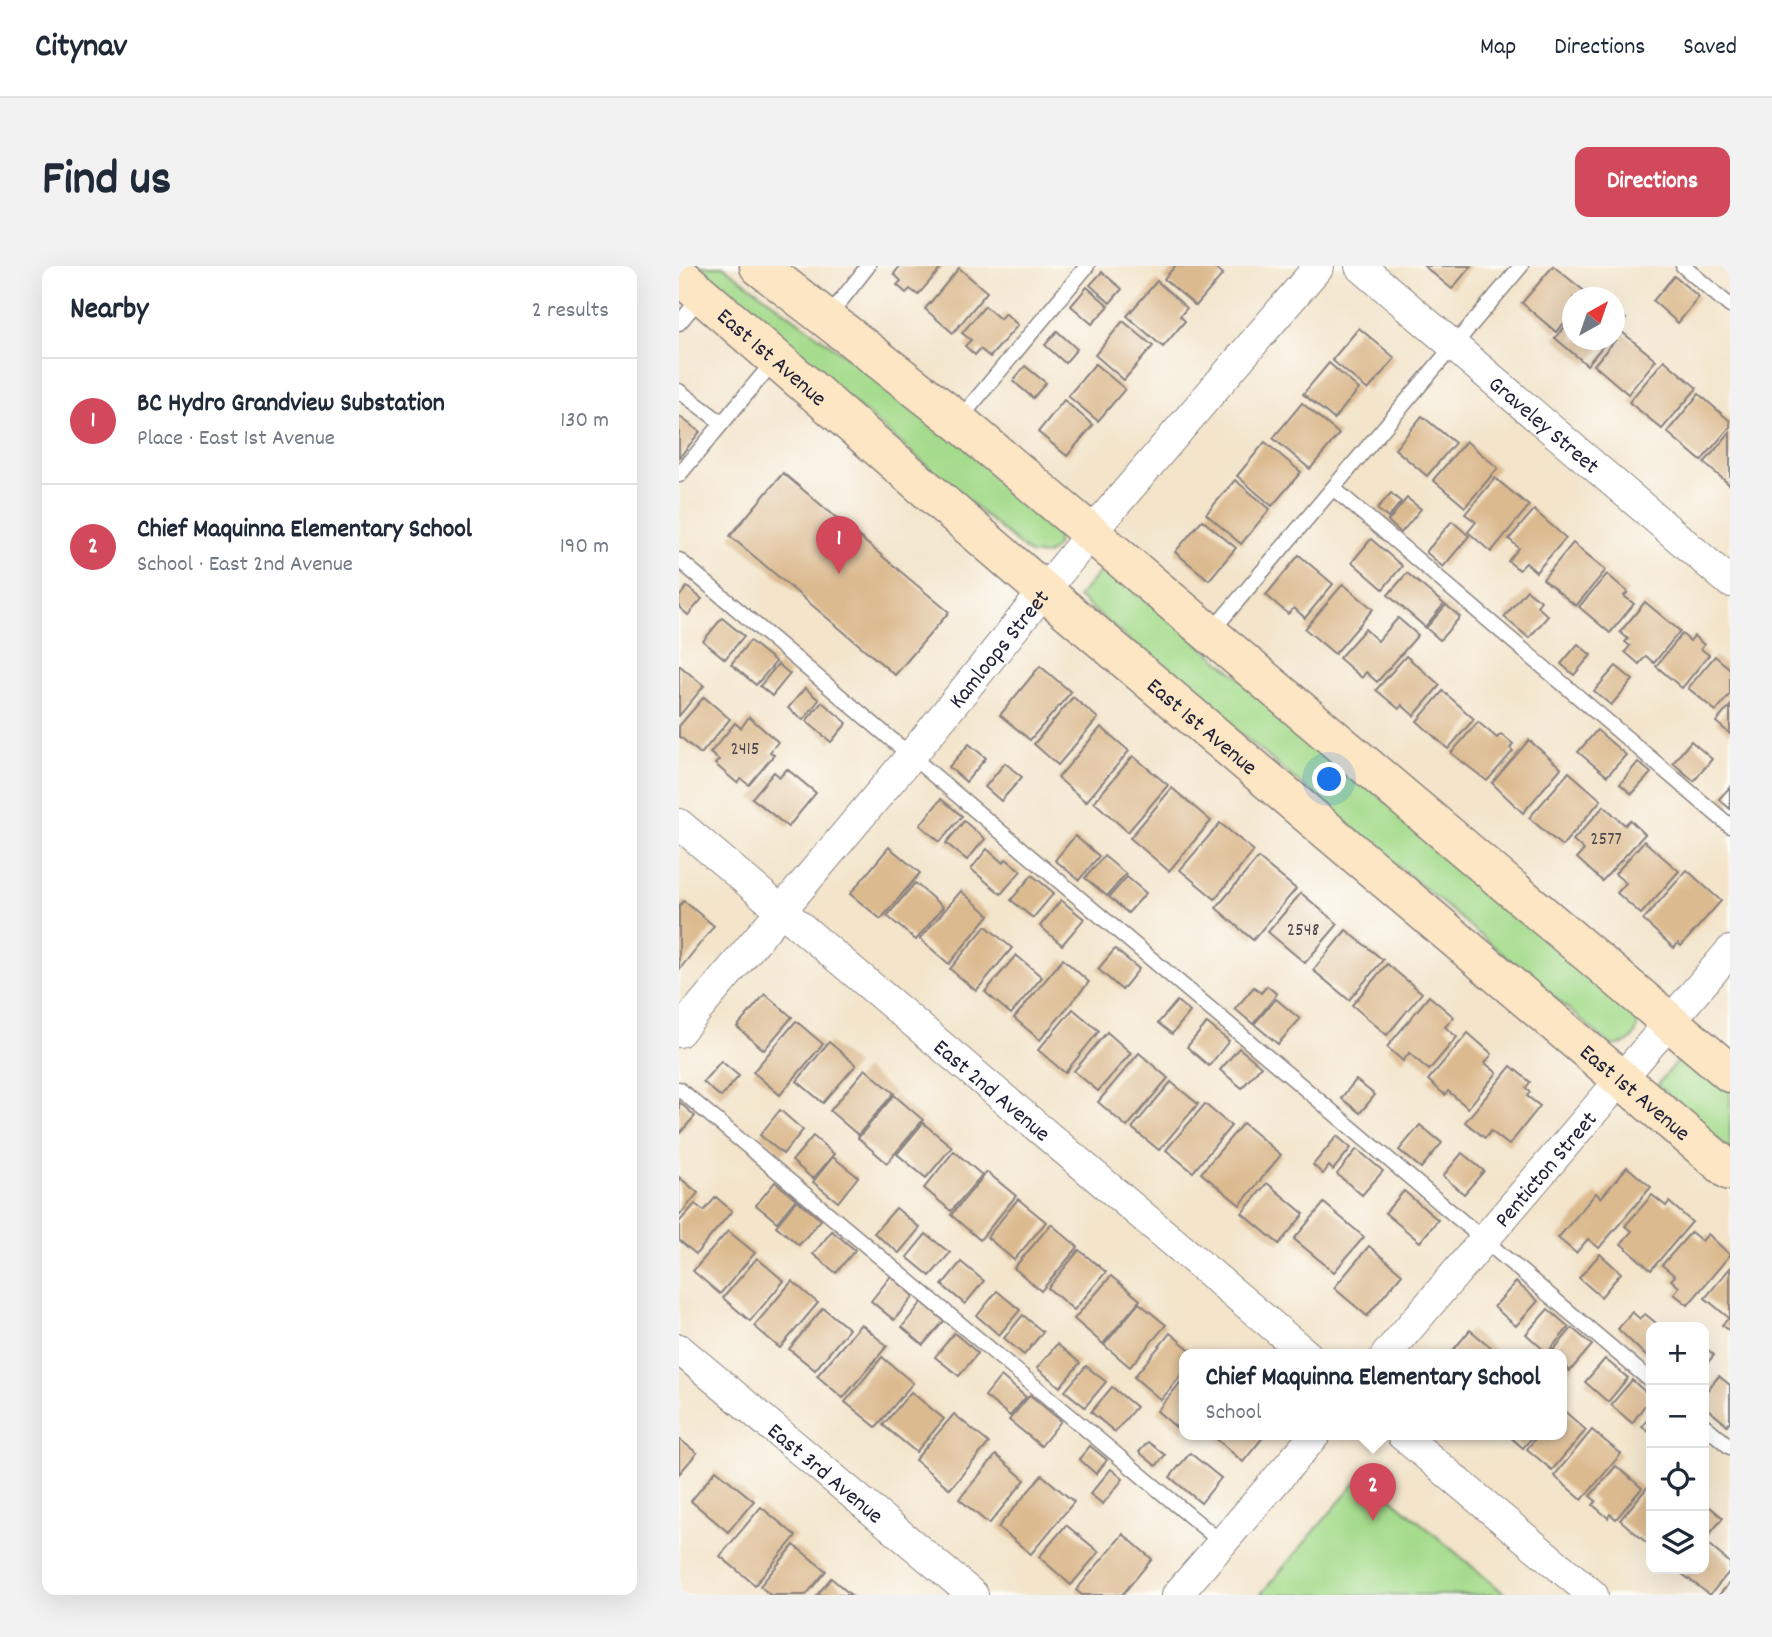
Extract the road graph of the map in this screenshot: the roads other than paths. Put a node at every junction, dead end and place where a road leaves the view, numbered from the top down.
1 (759, 266) edge
2 (868, 266) edge
3 (1065, 266) edge
4 (1319, 266) edge
5 (1360, 266) edge
6 (1521, 266) edge
7 (1683, 266) edge
8 (1082, 271) edge
9 (686, 298) edge
10 (1730, 306) edge
11 (827, 319) junction
12 (1454, 344) junction
13 (774, 360) junction
14 (680, 395) edge
15 (958, 421) junction
16 (722, 424) junction
17 (679, 475) edge
18 (1333, 488) junction
19 (1091, 533) junction
20 (679, 560) edge
21 (1730, 582) edge
22 (1044, 591) junction
23 (1211, 632) junction
24 (911, 756) junction
25 (679, 824) edge
26 (1730, 826) edge
27 (781, 911) junction
28 (1730, 951) edge
29 (1670, 1022) junction
30 (679, 1032) edge
31 (1730, 1073) edge
32 (1621, 1078) junction
33 (679, 1089) edge
34 (1730, 1171) edge
35 (1482, 1239) junction
36 (679, 1349) edge
37 (1300, 1349) edge
38 (1391, 1349) edge
39 (1646, 1377) edge
40 (1709, 1429) edge
41 (1311, 1440) edge
42 (1408, 1440) edge
43 (1730, 1447) edge
44 (1221, 1542) junction
45 (973, 1595) edge
46 (1177, 1595) edge
47 (1594, 1595) edge

1 - 11 main road
2 - 11 lane
3 - 8 lane
4 - 19 street, Kamloops Street
5 - 12 street, Graveley Street
6 - 12 lane
7 - 10 lane
8 - 15 lane
9 - 13 main road, East 1st Avenue
11 - 15 main road
12 - 18 lane
12 - 21 street, Graveley Street
13 - 16 lane
13 - 22 main road, East 1st Avenue
14 - 16 lane
15 - 19 main road
16 - 17 lane
18 - 23 lane
18 - 26 lane
19 - 22 street, Kamloops Street
19 - 23 main road
20 - 24 lane
22 - 24 street, Kamloops Street
22 - 32 main road, East 1st Avenue
23 - 29 main road
24 - 27 street, Kamloops Street
24 - 35 lane
25 - 27 street, East 2nd Avenue
27 - 30 street, Kamloops Street
27 - 37 street, East 2nd Avenue
28 - 29 street, Penticton Street
29 - 31 main road
29 - 32 street, Penticton Street
32 - 34 main road, East 1st Avenue
32 - 35 street, Penticton Street
33 - 44 lane
35 - 38 street, Penticton Street
35 - 39 lane
36 - 45 street, East 3rd Avenue
40 - 43 lane
41 - 44 street
42 - 47 street
44 - 46 street

